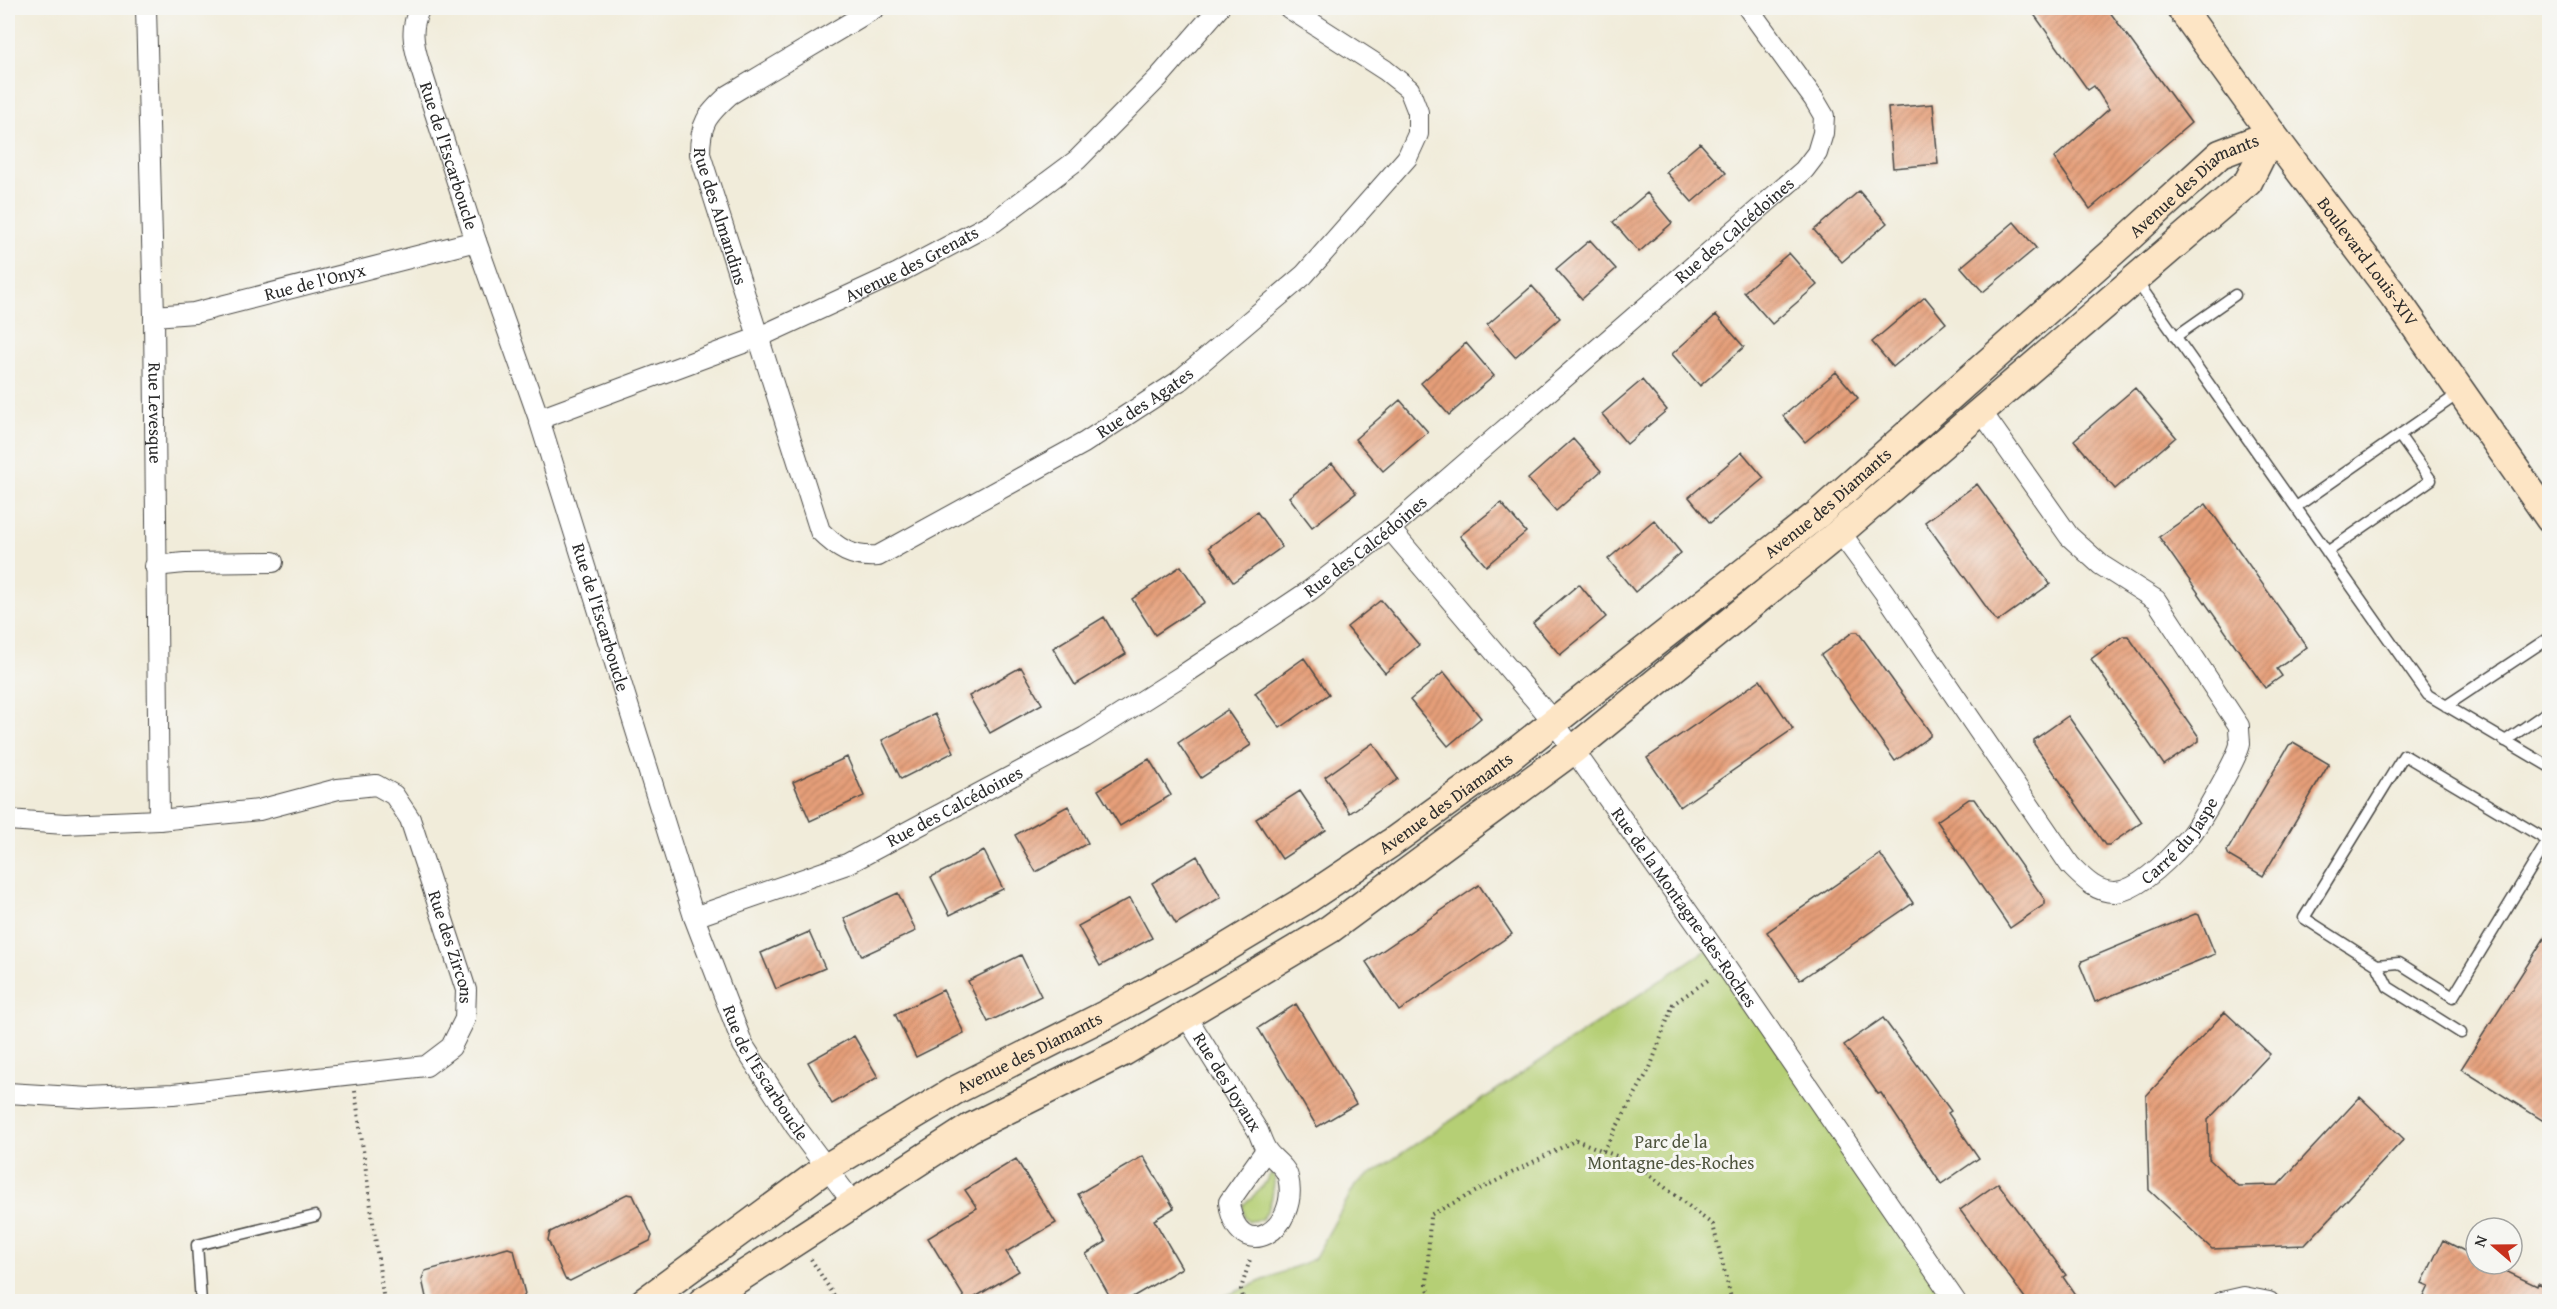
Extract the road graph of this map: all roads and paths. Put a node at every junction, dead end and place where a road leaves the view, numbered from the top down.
1 (146, 8) edge
2 (420, 8) edge
3 (875, 8) edge
4 (1219, 8) edge
5 (1289, 8) edge
6 (1748, 8) edge
7 (2181, 8) edge
8 (2272, 134) junction
9 (476, 241) junction
10 (2134, 279) junction
11 (2235, 295) dead end
12 (154, 316) junction
13 (2175, 337) junction
14 (757, 338) junction
15 (2461, 392) junction
16 (1981, 411) junction
17 (539, 419) junction
18 (2399, 435) junction
19 (2296, 507) junction
20 (2550, 519) edge
21 (1390, 529) junction
22 (1840, 532) junction
23 (2327, 552) junction
24 (273, 562) dead end
25 (155, 566) junction
26 (2550, 637) edge
27 (2446, 706) junction
28 (2550, 710) edge
29 (1553, 721) junction
30 (2505, 741) junction
31 (1573, 750) junction
32 (2550, 767) edge
33 (8, 820) edge
34 (159, 820) junction
35 (2548, 842) edge
36 (694, 917) junction
37 (2377, 965) junction
38 (1726, 968) junction
39 (1186, 1016) junction
40 (2461, 1033) dead end
41 (352, 1076) junction
42 (8, 1093) edge
43 (1266, 1150) junction
44 (1603, 1151) junction
45 (826, 1168) junction
46 (853, 1203) junction
47 (315, 1216) dead end
48 (1252, 1237) junction
49 (798, 1239) junction
50 (201, 1302) edge
51 (384, 1302) edge
52 (644, 1302) edge
53 (702, 1302) edge
54 (838, 1302) edge
55 (1244, 1302) edge
56 (1433, 1302) edge
57 (1732, 1302) edge
58 (1956, 1302) edge
59 (2222, 1302) edge
60 (2269, 1302) edge

1 - 12 street, Rue Levesque
2 - 9 street, Rue de l'Escarboucle
3 - 14 street, Rue des Almandins
4 - 14 street, Avenue des Grenats
5 - 14 street, Rue des Agates
6 - 21 street, Rue des Calcédoines
7 - 8 street, Boulevard Louis-XIV
8 - 10 street, Avenue des Diamants
8 - 15 street, Boulevard Louis-XIV
8 - 29 street, Avenue des Diamants
9 - 12 street, Rue de l'Onyx
9 - 17 street, Rue de l'Escarboucle
10 - 13 lane
10 - 16 street, Avenue des Diamants
11 - 13 lane
12 - 25 street, Rue Levesque
13 - 19 lane
14 - 17 street, Avenue des Grenats
15 - 18 lane
15 - 20 street, Boulevard Louis-XIV
16 - 22 street, Avenue des Diamants
16 - 22 street, Carré du Jaspe
17 - 36 street, Rue de l'Escarboucle
18 - 19 lane
18 - 23 lane
19 - 23 lane
21 - 29 street, Rue de la Montagne-des-Roches
21 - 36 street, Rue des Calcédoines
22 - 31 street, Avenue des Diamants
23 - 27 lane
24 - 25 street
25 - 34 street, Rue Levesque
26 - 27 lane
27 - 30 lane
28 - 30 lane
29 - 31 street, Rue de la Montagne-des-Roches
29 - 45 street, Avenue des Diamants
30 - 32 lane
31 - 38 street, Rue de la Montagne-des-Roches
31 - 39 street, Avenue des Diamants
33 - 34 street, Rue des Zircons
34 - 41 street, Rue des Zircons
35 - 37 lane
35 - 37 lane
36 - 45 street, Rue de l'Escarboucle
37 - 40 lane
38 - 44 path
38 - 58 street, Rue de la Montagne-des-Roches
39 - 43 street, Rue des Joyaux
39 - 46 street, Avenue des Diamants
41 - 42 street, Rue des Zircons
41 - 51 path
43 - 48 street, Rue des Joyaux
43 - 48 street, Rue des Joyaux
44 - 56 path
44 - 57 path
45 - 46 street, Rue de l'Escarboucle
45 - 52 street, Avenue des Diamants
46 - 49 street, Avenue des Diamants
47 - 50 lane
48 - 55 path
49 - 53 street, Avenue des Diamants
49 - 54 path
59 - 60 street

